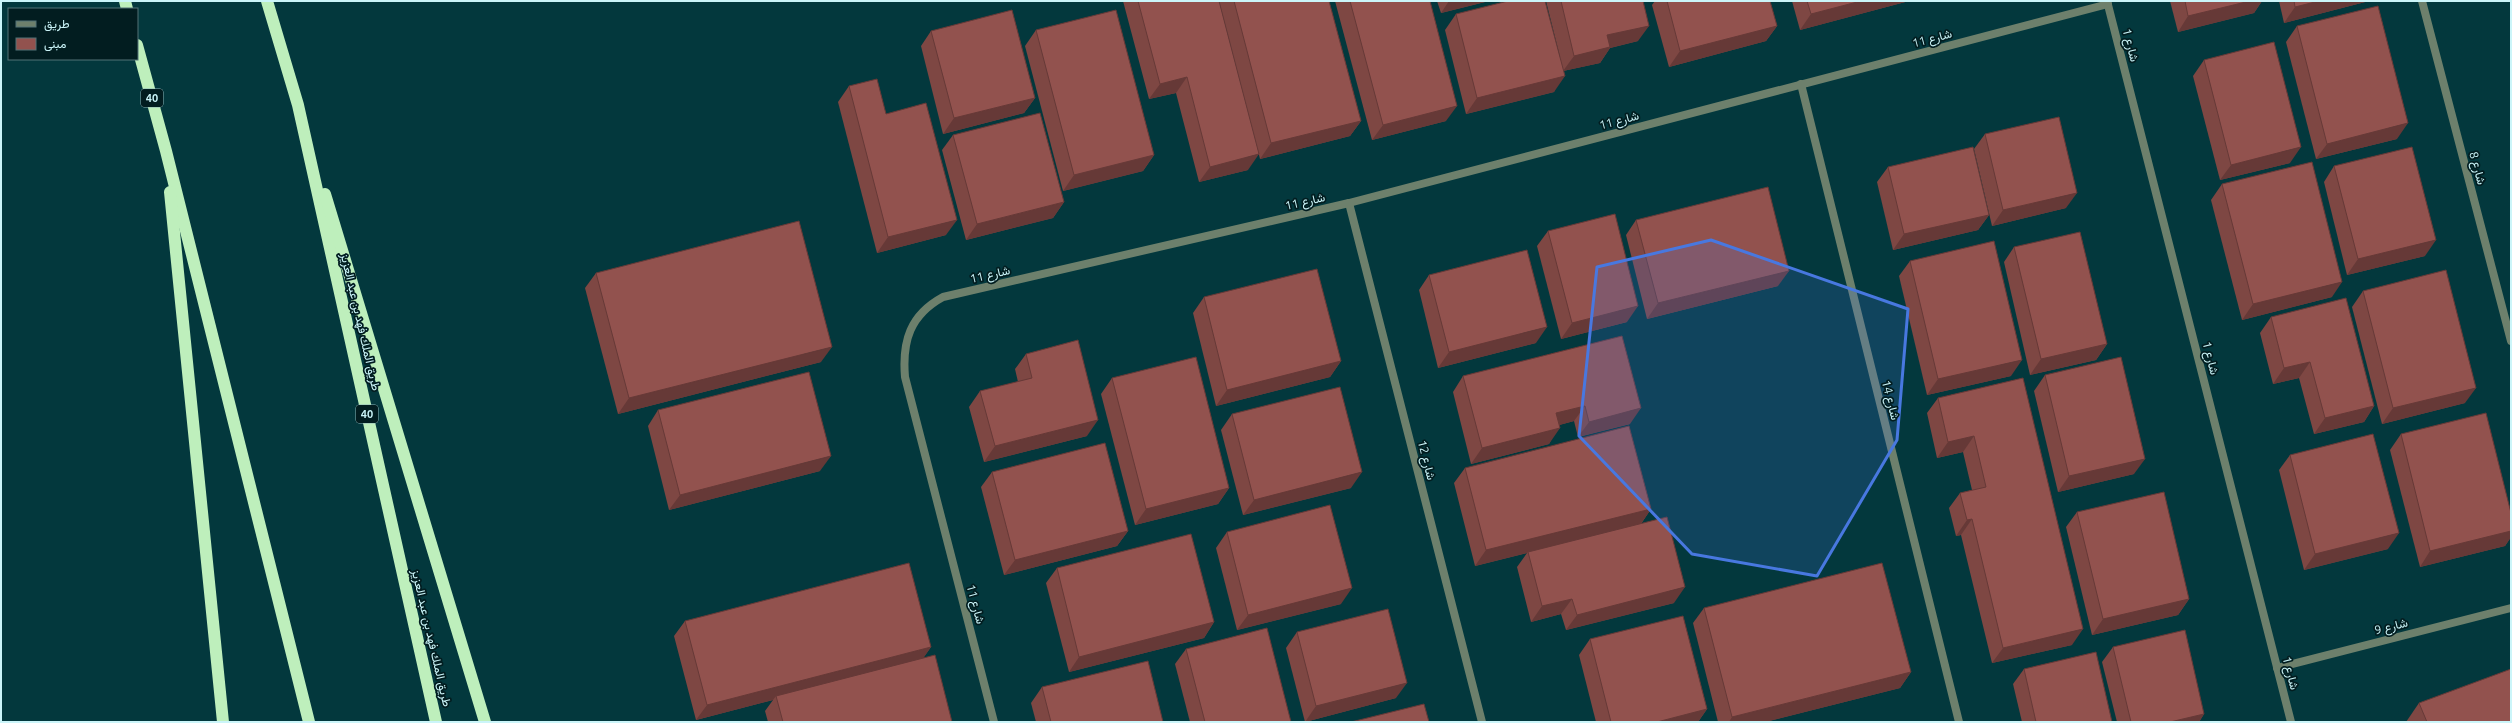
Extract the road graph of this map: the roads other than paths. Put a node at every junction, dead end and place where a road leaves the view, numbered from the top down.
1 (267, 1) edge
2 (2422, 1) edge
3 (2108, 3) edge
4 (138, 49) edge
5 (1800, 84) junction
6 (298, 105) junction
7 (166, 151) junction
8 (1348, 203) junction
9 (2511, 341) edge
10 (2511, 608) edge
11 (2278, 668) junction
12 (223, 722) edge
13 (309, 722) edge
14 (436, 722) edge
15 (485, 722) edge
16 (994, 722) edge
17 (1482, 722) edge
18 (1959, 722) edge
19 (2291, 722) edge

1 - 6 highway, طريق الملك فهد بن عبد العزيز / 40
2 - 9 street, شارع 8
3 - 5 street, شارع 11
3 - 11 street, شارع 1
4 - 7 highway, 40
5 - 8 street, شارع 11
5 - 18 street, شارع 14
6 - 14 highway, طريق الملك فهد بن عبد العزيز / 40
6 - 15 highway
7 - 12 highway
7 - 13 highway, 40
8 - 16 street, شارع 11
8 - 17 street, شارع 12
10 - 11 street, شارع 9
11 - 19 street, شارع 1

